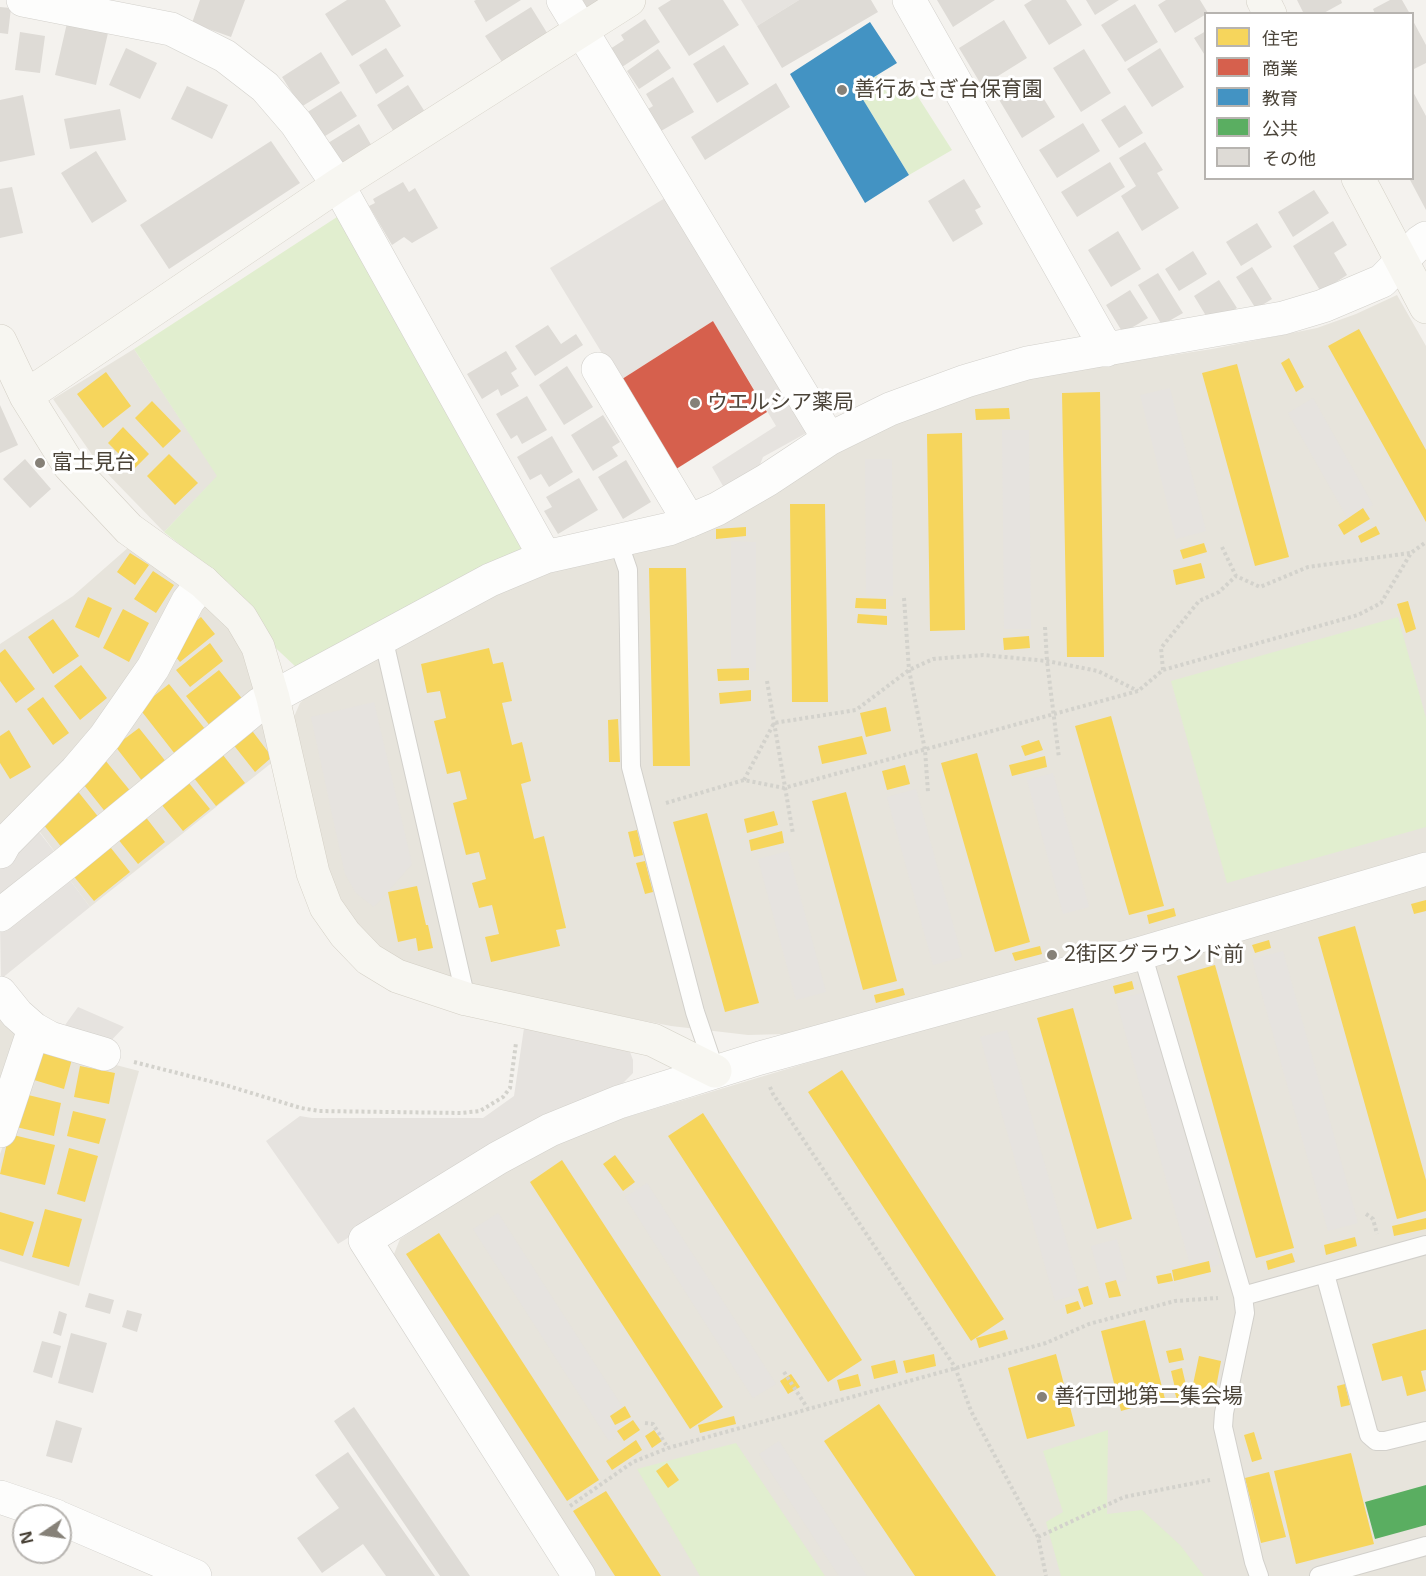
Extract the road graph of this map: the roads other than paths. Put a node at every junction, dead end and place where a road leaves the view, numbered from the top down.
1 (23, 0) edge
2 (563, 0) edge
3 (629, 0) edge
4 (909, 0) edge
5 (582, 32) junction
6 (1359, 180) edge
7 (338, 185) junction
8 (1426, 238) edge
9 (1402, 262) junction
10 (1426, 307) edge
11 (0, 341) edge
12 (1107, 350) junction
13 (598, 369) dead end
14 (26, 396) junction
15 (829, 439) junction
16 (689, 521) junction
17 (618, 541) junction
18 (545, 557) junction
19 (203, 582) junction
20 (383, 637) junction
21 (273, 698) junction
22 (0, 852) edge
23 (1426, 869) edge
24 (0, 915) edge
25 (1142, 953) junction
26 (0, 993) edge
27 (466, 999) junction
28 (34, 1029) junction
29 (104, 1054) road end
30 (715, 1071) junction
31 (0, 1131) edge
32 (1426, 1245) edge
33 (1325, 1274) junction
34 (1243, 1296) junction
35 (1426, 1431) edge
36 (0, 1497) edge
37 (21, 1504) edge
38 (72, 1523) edge
39 (1426, 1546) edge
40 (195, 1576) edge
41 (579, 1576) edge
42 (1259, 1576) edge
43 (1319, 1576) edge

1 - 7 street
2 - 5 street
3 - 5 street
4 - 12 street
5 - 7 street
5 - 15 street
6 - 9 street
7 - 14 street
7 - 18 street
8 - 9 street
9 - 10 street
9 - 12 street
11 - 14 street
12 - 15 street
13 - 16 street
14 - 19 street
15 - 16 street
16 - 17 street
17 - 18 street
17 - 30 lane
18 - 20 street
19 - 21 street
19 - 22 street
20 - 21 street
20 - 27 lane
21 - 24 street
21 - 27 street
23 - 25 street
25 - 30 street
25 - 34 lane
26 - 28 street
27 - 30 street
28 - 29 street
28 - 31 street
30 - 41 street
32 - 33 lane
33 - 34 lane
33 - 35 lane
34 - 42 lane
36 - 37 street
38 - 40 street
39 - 43 lane

